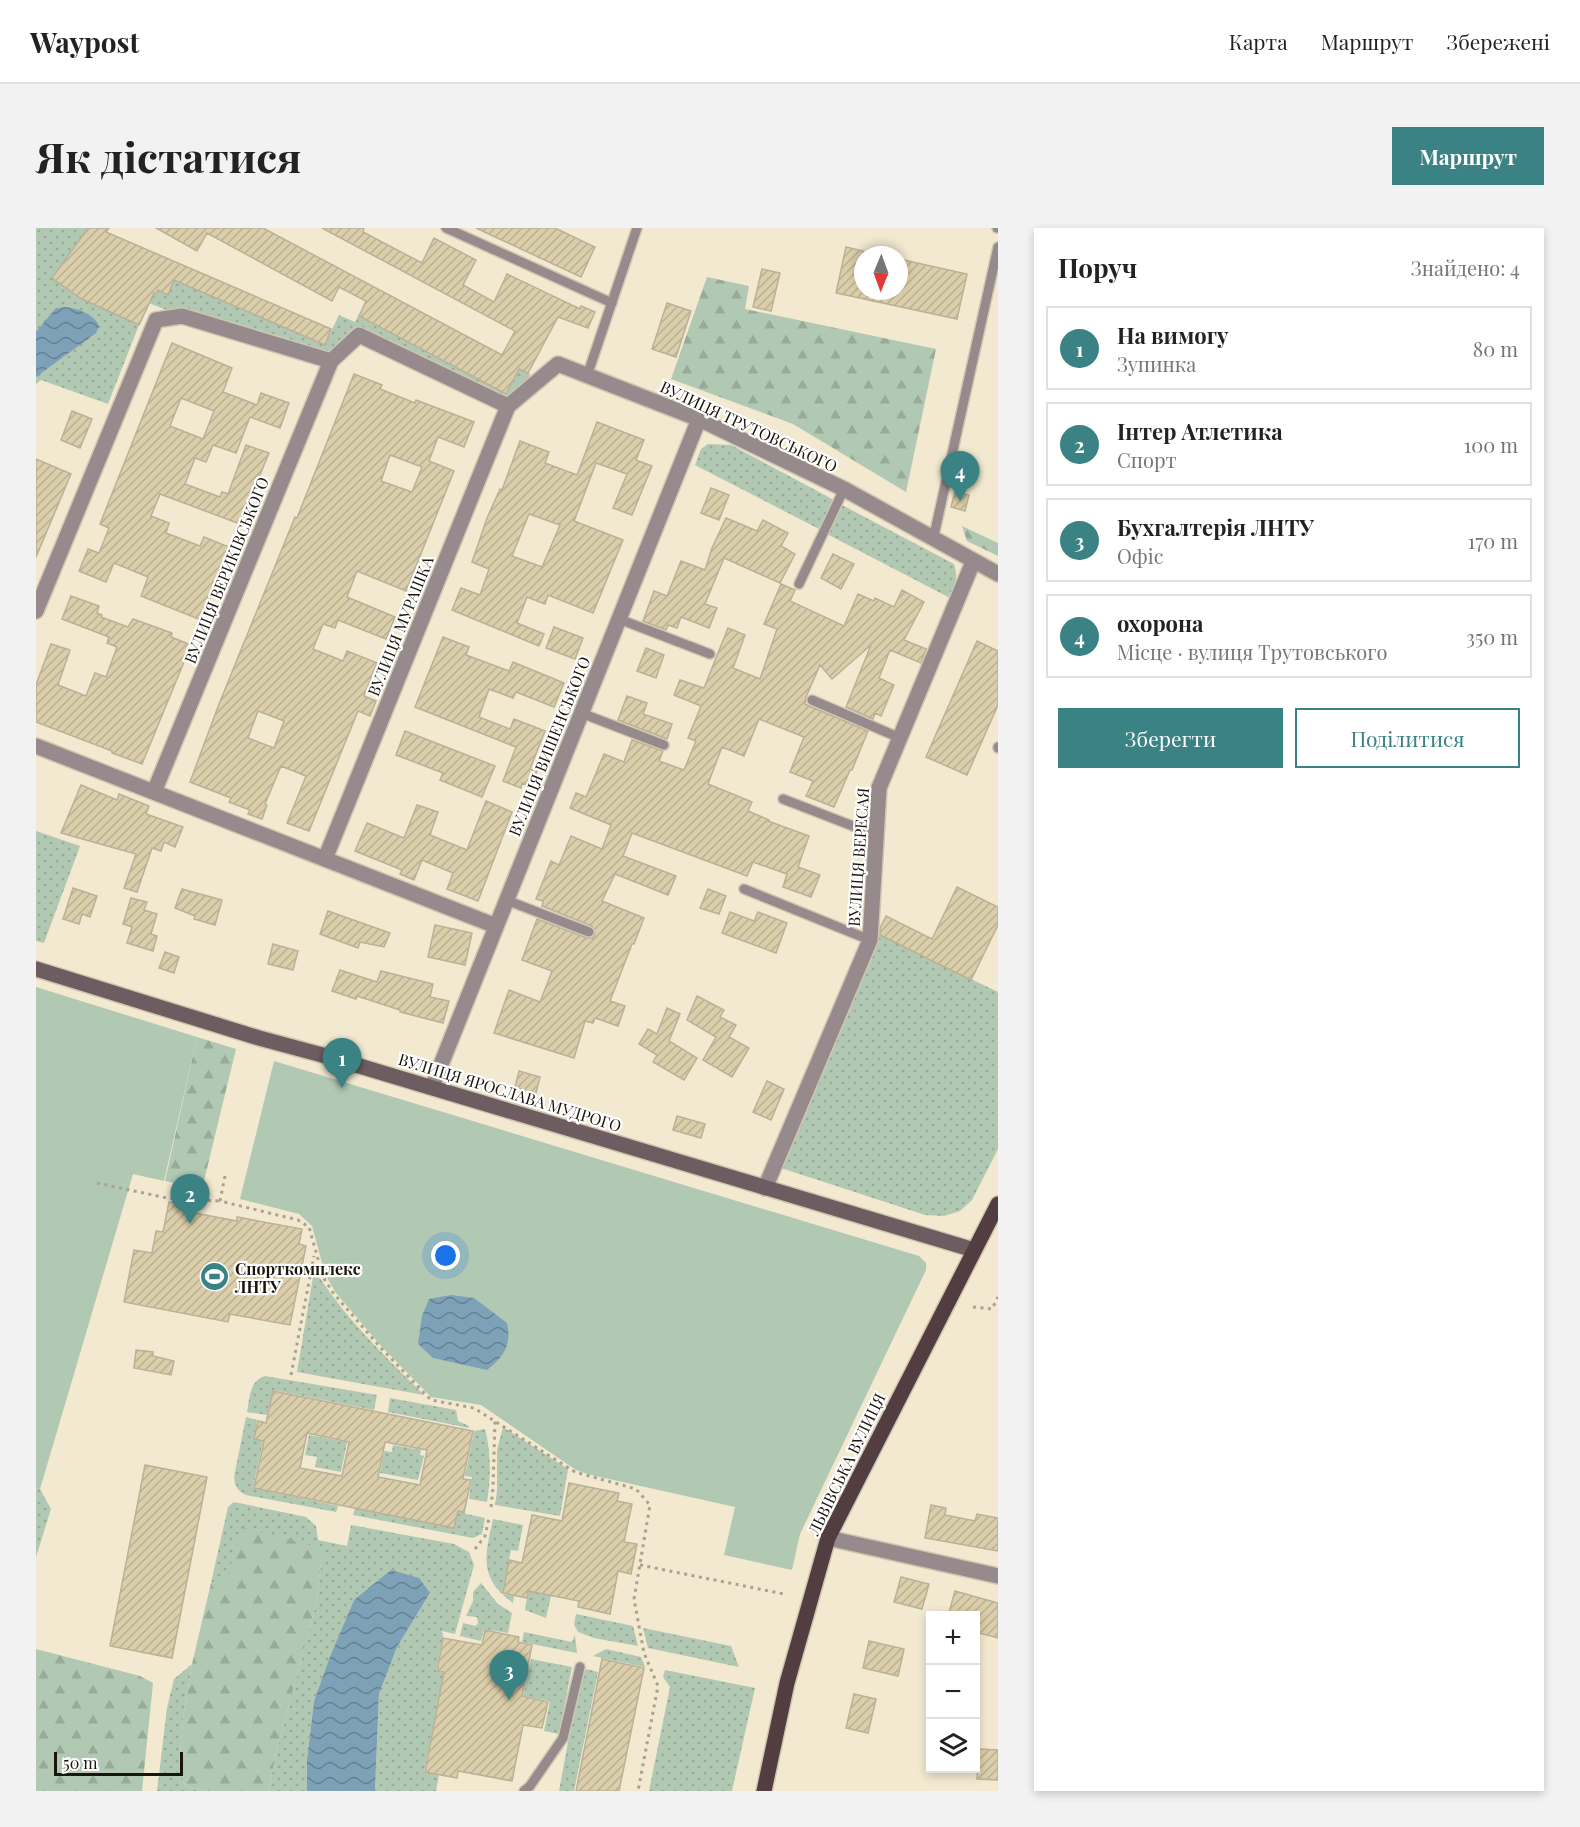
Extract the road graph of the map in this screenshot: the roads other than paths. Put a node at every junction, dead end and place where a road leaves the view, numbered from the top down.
1 (446, 228) edge
2 (638, 228) edge
3 (998, 247) edge
4 (612, 303) junction
5 (331, 361) junction
6 (587, 376) junction
7 (508, 406) junction
8 (699, 419) junction
9 (844, 489) junction
10 (933, 540) junction
11 (973, 562) junction
12 (998, 574) edge
13 (799, 584) dead end
14 (36, 611) edge
15 (619, 619) junction
16 (710, 654) dead end
17 (812, 700) dead end
18 (581, 713) junction
19 (900, 738) junction
20 (664, 745) dead end
21 (36, 746) edge
22 (154, 792) junction
23 (783, 799) dead end
24 (876, 836) junction
25 (325, 859) junction
26 (744, 889) dead end
27 (506, 900) junction
28 (496, 926) junction
29 (589, 932) dead end
30 (870, 940) junction
31 (36, 969) edge
32 (432, 1087) junction
33 (765, 1188) junction
34 (997, 1207) edge
35 (974, 1250) junction
36 (828, 1538) junction
37 (998, 1576) edge
38 (580, 1667) dead end
39 (524, 1791) edge
40 (764, 1791) edge

1 - 4 lane
2 - 4 lane
3 - 10 lane
4 - 6 lane
5 - 7 street
5 - 14 street
5 - 22 street, ВУЛИЦЯ ВЕРИКІВСЬКОГО
6 - 7 street, ВУЛИЦЯ ТРУТОВСЬКОГО
6 - 8 street, ВУЛИЦЯ ТРУТОВСЬКОГО
7 - 25 street, ВУЛИЦЯ МУРАШКА
8 - 9 street, ВУЛИЦЯ ТРУТОВСЬКОГО
8 - 15 street, ВУЛИЦЯ ВИШЕНСЬКОГО
9 - 10 street, ВУЛИЦЯ ТРУТОВСЬКОГО
9 - 13 lane
10 - 11 street, ВУЛИЦЯ ТРУТОВСЬКОГО
11 - 12 street, ВУЛИЦЯ ТРУТОВСЬКОГО
11 - 19 street, ВУЛИЦЯ ВЕРЕСАЯ
15 - 16 lane
15 - 18 street, ВУЛИЦЯ ВИШЕНСЬКОГО
17 - 19 lane
18 - 20 lane
18 - 27 street, ВУЛИЦЯ ВИШЕНСЬКОГО
19 - 24 street, ВУЛИЦЯ ВЕРЕСАЯ
21 - 22 street
22 - 25 street
23 - 24 lane
24 - 30 street, ВУЛИЦЯ ВЕРЕСАЯ
25 - 28 street
26 - 30 lane
27 - 28 street, ВУЛИЦЯ ВИШЕНСЬКОГО
27 - 29 lane
28 - 32 street, ВУЛИЦЯ ВИШЕНСЬКОГО
30 - 33 street, ВУЛИЦЯ ВЕРЕСАЯ
31 - 32 main road, ВУЛИЦЯ ЯРОСЛАВА МУДРОГО
32 - 33 main road, ВУЛИЦЯ ЯРОСЛАВА МУДРОГО
33 - 35 main road, ВУЛИЦЯ ЯРОСЛАВА МУДРОГО
34 - 35 main road, ЛЬВІВСЬКА ВУЛИЦЯ
35 - 36 main road, ЛЬВІВСЬКА ВУЛИЦЯ
36 - 37 street
36 - 40 main road, ЛЬВІВСЬКА ВУЛИЦЯ
38 - 39 lane

